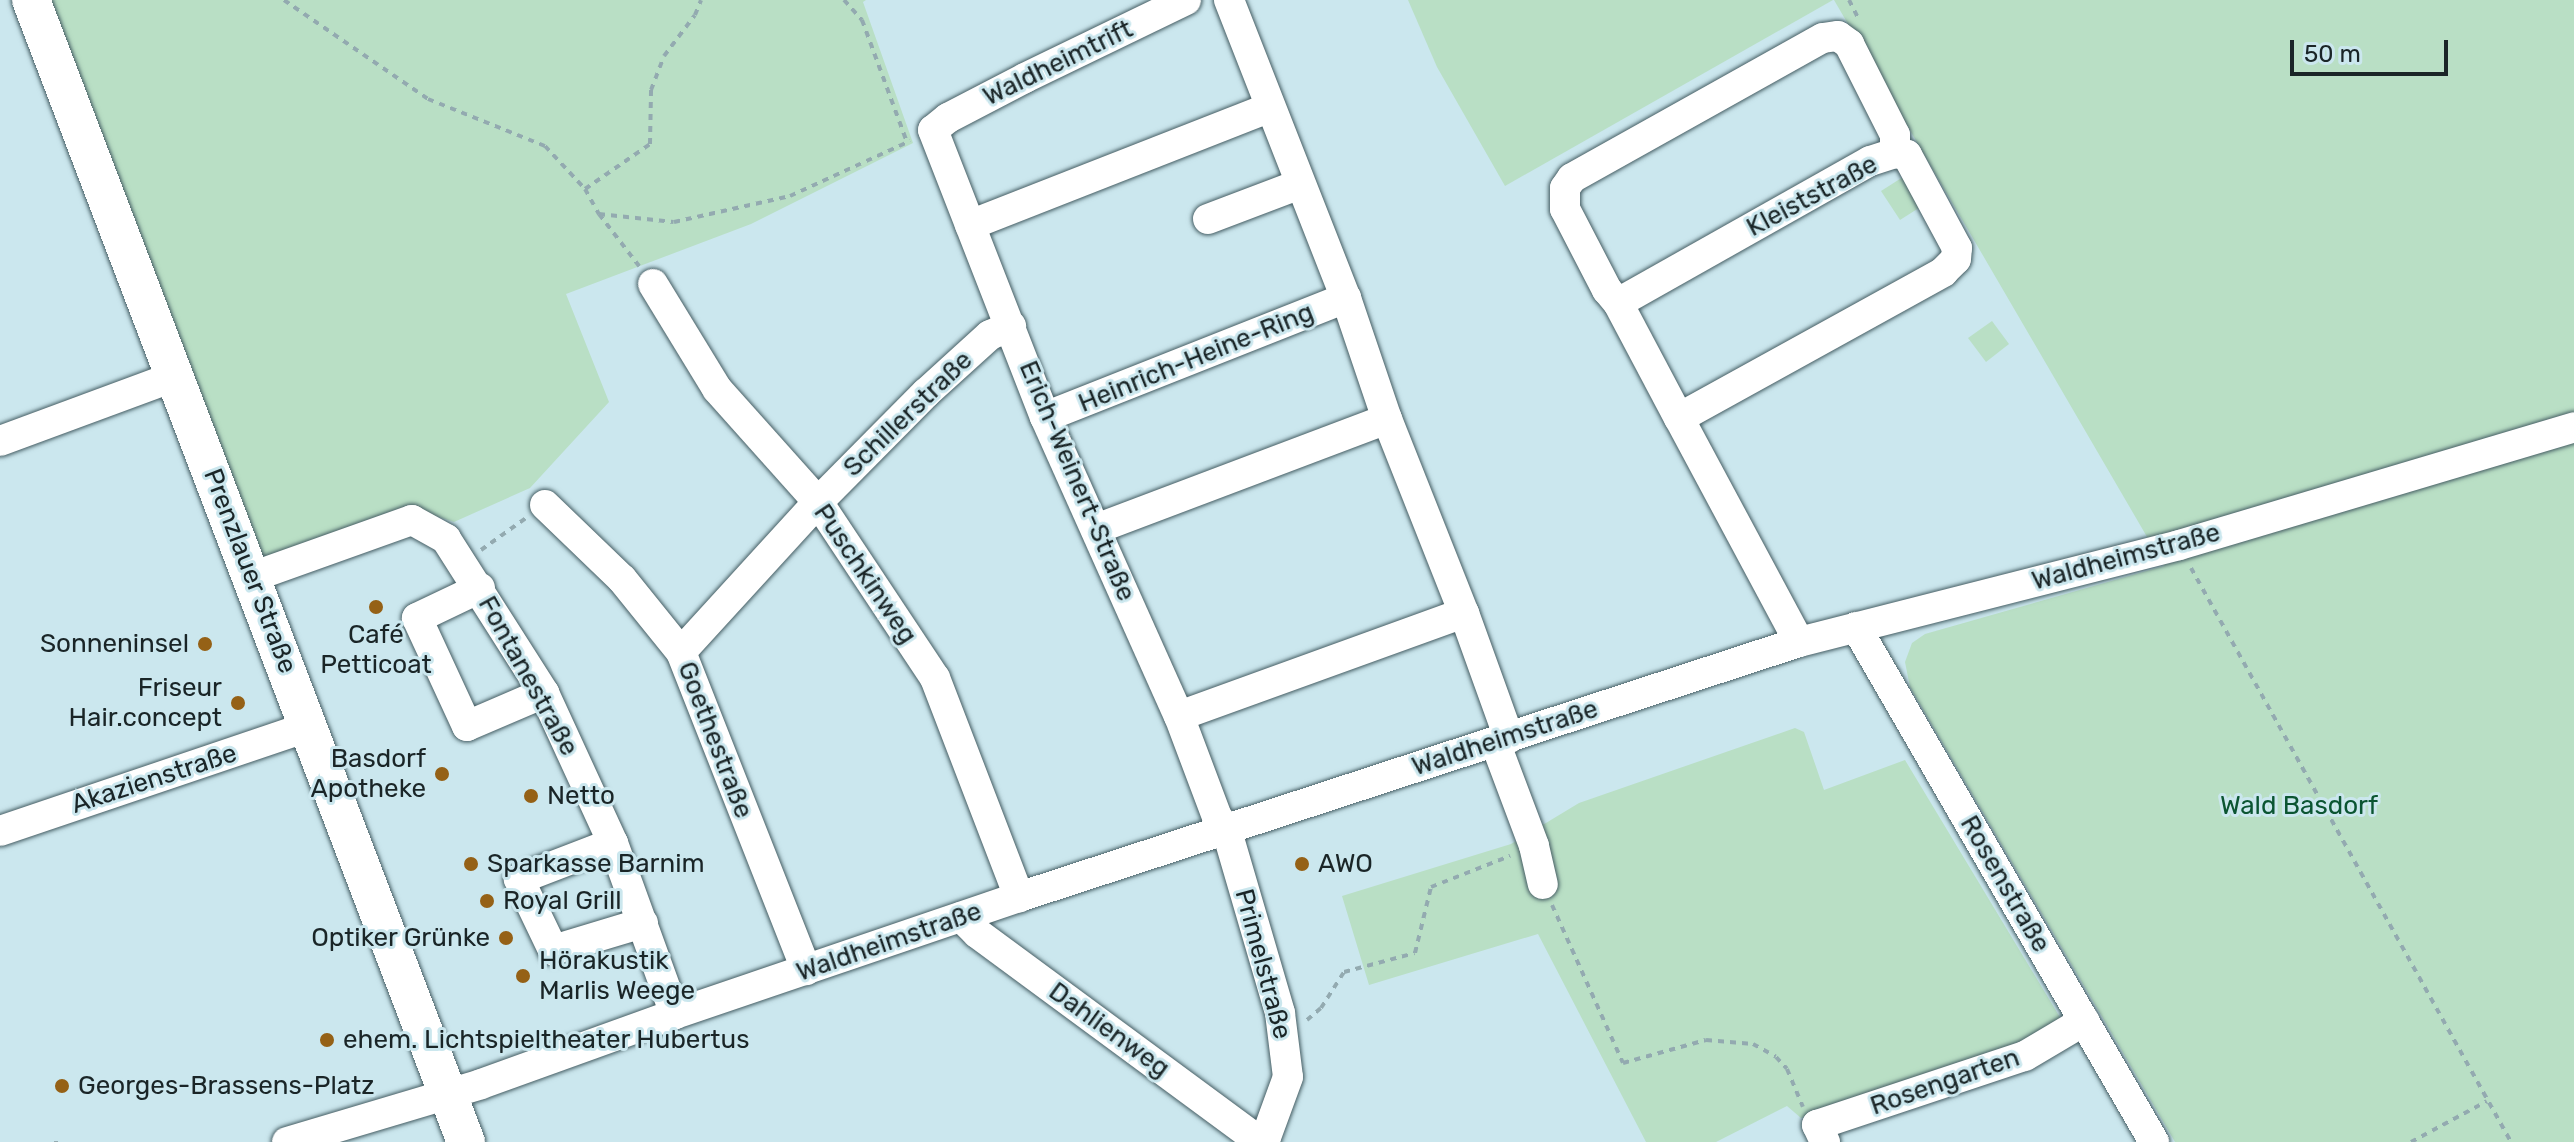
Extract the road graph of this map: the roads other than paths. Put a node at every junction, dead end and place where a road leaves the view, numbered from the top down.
1 (31, 0) edge
2 (1186, 0) edge
3 (1229, 0) edge
4 (1269, 108) junction
5 (920, 136) joint
6 (1895, 153) junction
7 (1300, 184) junction
8 (1208, 219) dead end
9 (970, 225) junction
10 (653, 284) road end
11 (1346, 298) junction
12 (1618, 303) junction
13 (1011, 326) junction
14 (176, 376) junction
15 (1045, 417) junction
16 (1679, 418) junction
17 (1387, 419) junction
18 (2574, 427) edge
19 (0, 441) edge
20 (818, 502) junction
21 (545, 505) road end
22 (1096, 529) junction
23 (472, 575) junction
24 (252, 577) junction
25 (1464, 613) junction
26 (1856, 627) junction
27 (1799, 642) junction
28 (681, 652) junction
29 (544, 693) junction
30 (1179, 716) junction
31 (308, 727) junction
32 (1502, 740) junction
33 (1226, 828) junction
34 (0, 831) edge
35 (613, 843) junction
36 (1543, 884) road end
37 (1019, 897) junction
38 (961, 917) junction
39 (643, 923) junction
40 (806, 970) junction
41 (675, 1014) junction
42 (2084, 1021) junction
43 (449, 1094) junction
44 (1821, 1134) edge
45 (1264, 1140) edge
46 (287, 1142) edge
47 (466, 1142) edge
48 (2154, 1142) edge

1 - 14 main road, Prenzlauer Straße
2 - 5 street, Waldheimtrift
3 - 4 street, Heinrich-Heine-Ring
4 - 7 street, Heinrich-Heine-Ring
4 - 9 street
5 - 9 street, Erich-Weinert-Straße
6 - 12 street, Kleiststraße
6 - 12 street
6 - 16 street, Kleiststraße
7 - 8 street
7 - 11 street, Heinrich-Heine-Ring
9 - 13 street, Erich-Weinert-Straße
10 - 20 street, Puschkinweg
11 - 15 street, Heinrich-Heine-Ring
11 - 17 street, Heinrich-Heine-Ring
12 - 16 street
13 - 15 street, Erich-Weinert-Straße
13 - 20 street, Schillerstraße
14 - 19 street
14 - 24 main road, Prenzlauer Straße
15 - 22 street, Erich-Weinert-Straße
16 - 27 street
17 - 22 street
17 - 25 street, Heinrich-Heine-Ring
18 - 26 street, Waldheimstraße
20 - 28 street, Schillerstraße
20 - 37 street, Puschkinweg
21 - 28 street, Goethestraße
22 - 30 street, Erich-Weinert-Straße
23 - 24 street, Fontanestraße
23 - 29 street, Fontanestraße
23 - 29 street
24 - 31 main road, Prenzlauer Straße
25 - 30 street
25 - 32 street, Heinrich-Heine-Ring
26 - 27 street, Waldheimstraße
26 - 42 street, Rosenstraße
27 - 32 street, Waldheimstraße
28 - 40 street, Goethestraße
29 - 35 street, Fontanestraße
30 - 33 street, Erich-Weinert-Straße
31 - 34 street, Akazienstraße
31 - 43 main road, Prenzlauer Straße
32 - 33 street, Waldheimstraße
32 - 36 street, Heinrich-Heine-Ring
33 - 37 street, Waldheimstraße
33 - 45 street, Primelstraße
35 - 39 street, Fontanestraße
35 - 39 street
37 - 38 street, Waldheimstraße
38 - 40 street, Waldheimstraße
38 - 45 street, Dahlienweg
39 - 41 street, Fontanestraße
40 - 41 street, Waldheimstraße
41 - 43 street, Waldheimstraße
42 - 44 street, Rosengarten
42 - 48 street, Rosenstraße
43 - 46 street, Waldheimstraße
43 - 47 main road, Prenzlauer Straße

